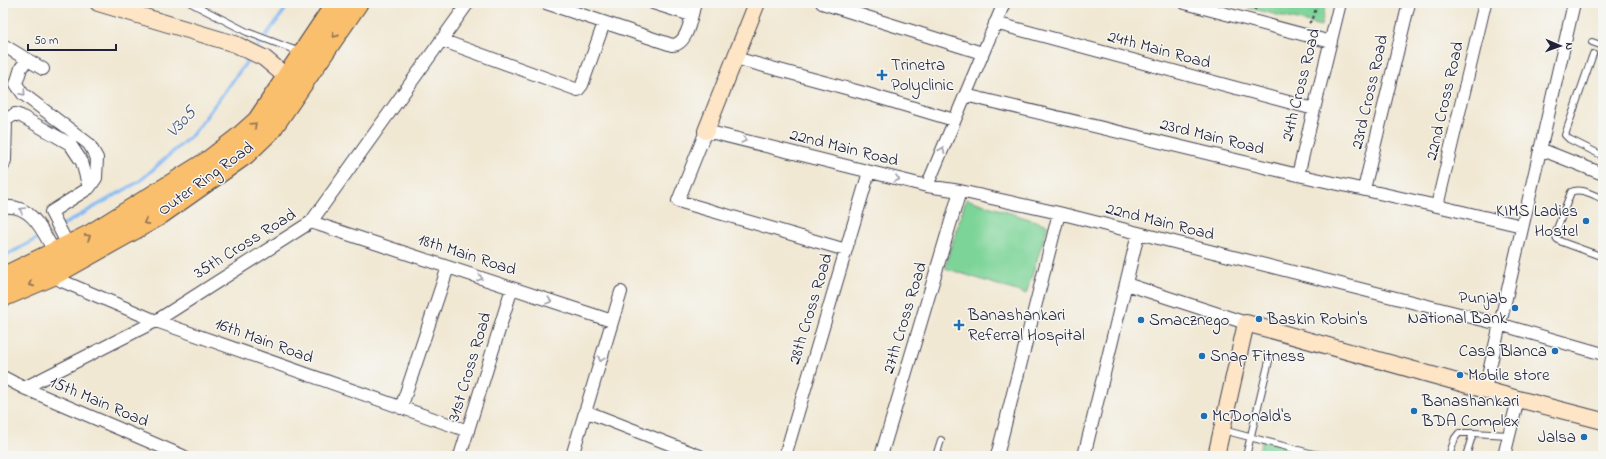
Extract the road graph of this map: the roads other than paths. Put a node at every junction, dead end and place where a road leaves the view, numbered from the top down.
1 (98, 3) edge
2 (191, 3) edge
3 (337, 3) edge
4 (358, 3) edge
5 (468, 3) edge
6 (546, 3) edge
7 (653, 3) edge
8 (695, 3) edge
9 (757, 3) edge
10 (822, 3) edge
11 (1004, 3) edge
12 (1185, 3) edge
13 (1340, 3) edge
14 (1409, 3) edge
15 (1485, 3) edge
16 (1574, 3) edge
17 (692, 16) junction
18 (604, 23) junction
19 (995, 23) junction
20 (441, 40) junction
21 (1331, 42) junction
22 (1592, 42) dead end
23 (3, 45) edge
24 (1603, 46) edge
25 (304, 54) junction
26 (982, 54) junction
27 (1593, 54) dead end
28 (735, 58) junction
29 (27, 59) junction
30 (44, 68) dead end
31 (288, 78) junction
32 (965, 95) junction
33 (1314, 109) junction
34 (954, 120) junction
35 (706, 131) junction
36 (1540, 149) junction
37 (1603, 156) edge
38 (3, 166) edge
39 (870, 172) junction
40 (1603, 174) edge
41 (1298, 175) junction
42 (927, 186) junction
43 (89, 188) junction
44 (1364, 189) junction
45 (960, 191) junction
46 (1603, 198) edge
47 (1438, 206) junction
48 (3, 207) edge
49 (51, 212) junction
50 (1059, 213) junction
51 (38, 222) junction
52 (311, 222) junction
53 (1522, 226) junction
54 (1138, 234) junction
55 (62, 250) junction
56 (846, 250) junction
57 (1603, 258) edge
58 (448, 267) junction
59 (52, 275) junction
60 (3, 278) edge
61 (1126, 284) junction
62 (512, 288) junction
63 (621, 292) dead end
64 (3, 296) edge
65 (156, 321) junction
66 (612, 321) junction
67 (1246, 323) junction
68 (1499, 324) junction
69 (1603, 354) edge
70 (1269, 361) dead end
71 (3, 377) edge
72 (24, 388) junction
73 (1485, 389) junction
74 (1518, 399) junction
75 (401, 408) junction
76 (586, 411) junction
77 (1603, 421) edge
78 (1222, 430) junction
79 (468, 431) junction
80 (1473, 434) junction
81 (1509, 435) junction
82 (1250, 437) junction
83 (941, 440) dead end
84 (164, 452) edge
85 (183, 456) edge
86 (460, 456) edge
87 (572, 456) edge
88 (700, 456) edge
89 (785, 456) edge
90 (881, 456) edge
91 (936, 456) edge
92 (997, 456) edge
93 (1084, 456) edge
94 (1216, 456) edge
95 (1246, 456) edge
96 (1321, 456) edge
97 (1449, 456) edge
98 (1466, 456) edge
99 (1504, 456) edge

1 - 31 street
2 - 25 lane
3 - 25 highway, Outer Ring Road
4 -> 59 highway, Outer Ring Road
5 - 20 street, 35th Cross Road
6 - 18 street
7 - 17 street
8 - 17 street
9 - 28 street
10 - 26 street
11 - 19 street
12 - 21 street
13 - 21 street, 24th Cross Road
14 - 44 street, 23rd Cross Road
15 - 47 street, 22nd Cross Road
16 - 36 street
17 - 18 street
18 - 20 street
19 - 26 street
19 - 33 street, 24th Main Road
20 - 52 street, 35th Cross Road
21 - 33 street, 24th Cross Road
22 - 24 lane
23 - 29 street
25 - 31 highway, Outer Ring Road
26 - 32 street
27 - 37 lane
28 - 34 street
28 - 35 street
29 - 30 street
29 -> 43 street
55 -> 31 highway, Outer Ring Road
32 - 34 street
32 - 41 street, 23rd Main Road
33 - 41 street, 24th Cross Road
42 -> 34 street
35 -> 39 street, 22nd Main Road
35 - 56 street
36 - 40 street
36 - 53 street
38 - 43 street
39 -> 42 street, 22nd Main Road
39 - 56 street, 28th Cross Road
41 - 44 street, 23rd Main Road
42 - 45 street, 22nd Main Road
43 - 49 street
44 - 47 street, 23rd Main Road
45 - 50 street, 22nd Main Road
45 - 90 street, 27th Cross Road
46 - 57 lane
47 - 53 street, 23rd Main Road
51 -> 48 street
49 - 51 street
49 - 55 street
50 - 54 street, 22nd Main Road
50 - 92 street
51 - 55 street
52 - 58 street, 18th Main Road
52 - 65 street, 35th Cross Road
53 - 68 street
54 - 61 street
54 - 68 street, 22nd Main Road
55 - 60 highway, Outer Ring Road
56 - 89 street, 28th Cross Road
58 -> 62 street, 18th Main Road
58 - 75 street
59 -> 64 highway, Outer Ring Road
59 - 65 street, 16th Main Road
61 - 67 street
61 - 93 street
62 -> 66 street, 18th Main Road
62 - 79 street, 31st Cross Road
63 - 66 street
65 - 72 street, 35th Cross Road
65 - 75 street, 16th Main Road
66 -> 76 street
67 - 73 street
67 - 78 street
68 - 69 street, 22nd Main Road
68 - 73 street
70 - 82 lane
71 - 72 street, 15th Main Road
72 - 84 street, 15th Main Road
73 - 74 street
74 - 77 street
74 - 81 street
75 - 79 street, 16th Main Road
76 - 87 street
76 - 88 street
78 - 82 lane
78 - 94 street
79 - 86 street, 31st Cross Road
80 - 81 lane
80 - 97 lane
80 - 98 lane
81 - 99 street
82 - 95 lane
82 - 96 lane
83 - 91 lane
84 - 85 street, 15th Main Road

